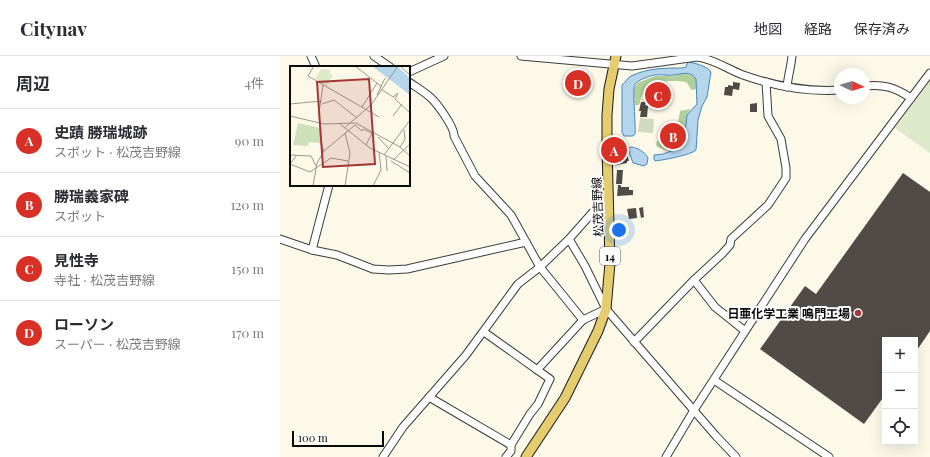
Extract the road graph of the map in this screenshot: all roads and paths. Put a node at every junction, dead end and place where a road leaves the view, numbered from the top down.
1 (311, 56) edge
2 (374, 56) edge
3 (444, 56) edge
4 (520, 56) edge
5 (792, 56) edge
6 (615, 60) edge
7 (316, 66) edge
8 (389, 66) edge
9 (410, 72) edge
10 (930, 73) edge
11 (766, 82) junction
12 (410, 83) edge
13 (787, 86) junction
14 (870, 86) edge
15 (834, 90) edge
16 (911, 98) junction
17 (329, 186) edge
18 (608, 195) junction
19 (569, 238) junction
20 (280, 239) edge
21 (526, 242) junction
22 (312, 250) junction
23 (540, 267) junction
24 (694, 280) junction
25 (606, 308) junction
26 (583, 320) junction
27 (745, 331) junction
28 (484, 332) junction
29 (634, 342) junction
30 (537, 370) junction
31 (714, 380) junction
32 (429, 397) junction
33 (694, 410) junction
34 (511, 445) junction
35 (732, 456) edge
36 (383, 457) edge
37 (506, 457) edge
38 (526, 457) edge
39 (666, 457) edge
40 (829, 457) edge

1 - 7 street
2 - 8 street
3 - 9 street
4 - 6 street
5 - 13 street
6 - 11 street
6 - 18 main road, 松茂吉野線 / 14
10 - 16 street
11 - 13 street
11 - 24 street
12 - 21 street
13 - 15 street
14 - 16 street
16 - 27 street
17 - 22 street
18 - 19 street
18 - 25 main road, 松茂吉野線 / 14
19 - 23 street
19 - 25 street
20 - 22 street
21 - 22 street
21 - 23 street
23 - 26 street
23 - 28 street
24 - 27 street
24 - 29 street
25 - 26 street
25 - 29 street
25 - 38 main road, 松茂吉野線 / 14
26 - 30 street
27 - 31 street
28 - 30 street
28 - 32 street
29 - 33 street
30 - 34 street
31 - 33 street
31 - 40 street
32 - 34 street
32 - 36 street
33 - 35 street
33 - 39 street
34 - 37 street

